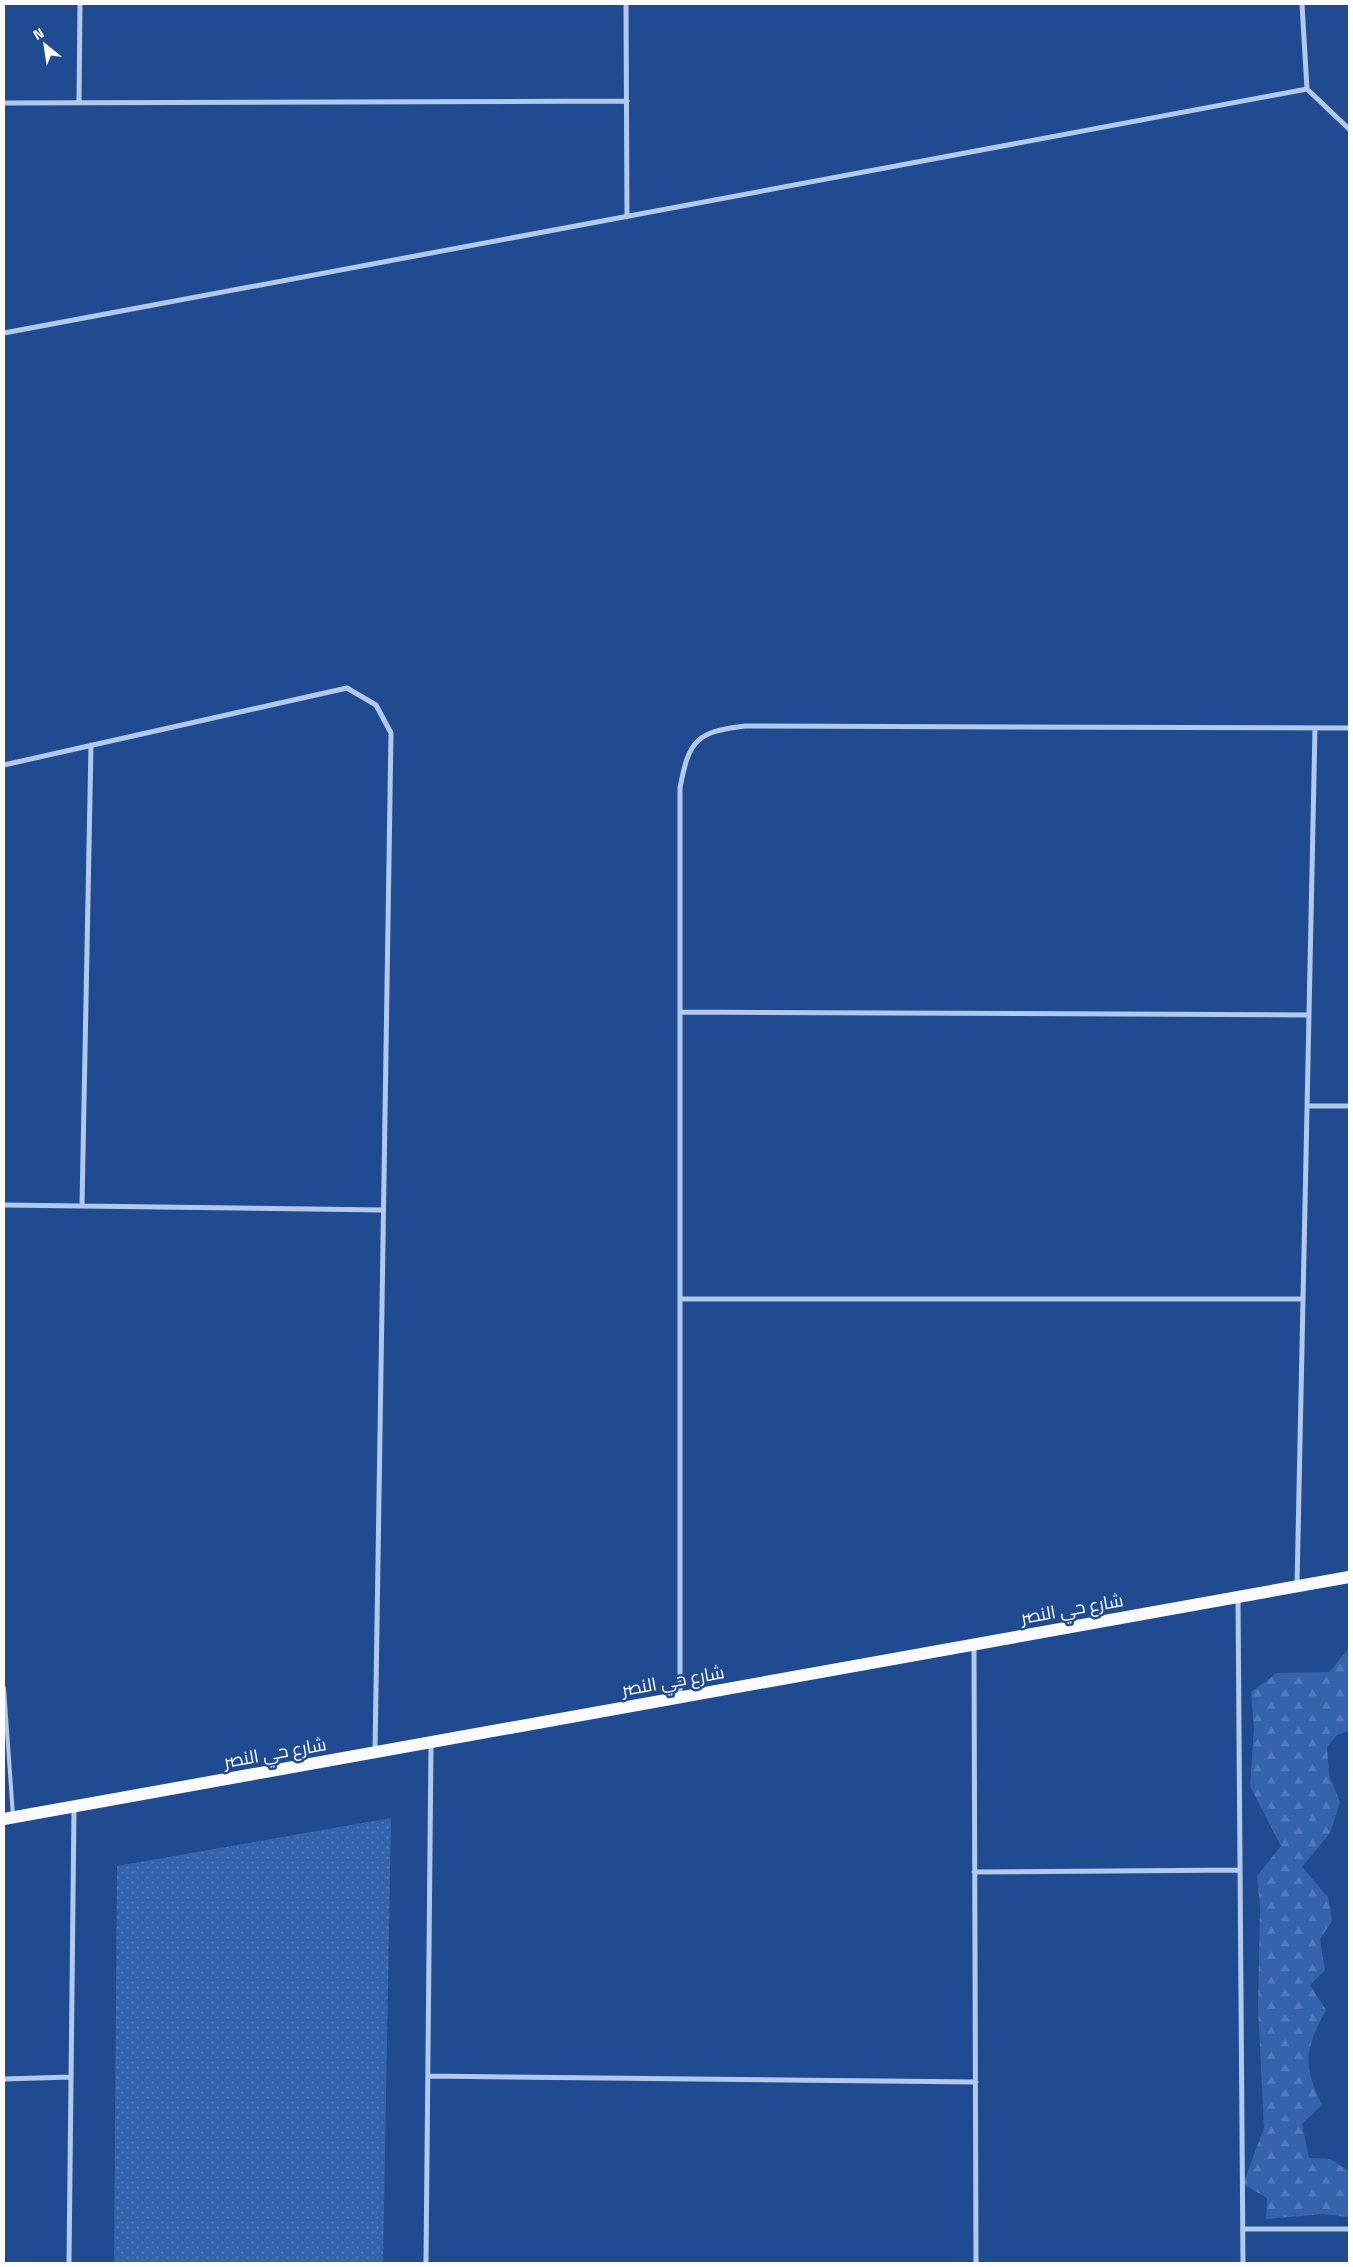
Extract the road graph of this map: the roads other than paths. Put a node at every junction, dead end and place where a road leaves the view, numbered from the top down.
1 (80, 4) edge
2 (626, 4) edge
3 (1302, 4) edge
4 (1307, 89) junction
5 (627, 101) junction
6 (79, 102) junction
7 (4, 103) edge
8 (1349, 129) edge
9 (627, 217) junction
10 (4, 333) edge
11 (1315, 728) junction
12 (1349, 728) edge
13 (91, 746) junction
14 (4, 765) edge
15 (680, 1012) junction
16 (1308, 1015) junction
17 (1307, 1106) junction
18 (1349, 1106) edge
19 (4, 1205) edge
20 (82, 1206) junction
21 (383, 1210) junction
22 (680, 1299) junction
23 (1303, 1299) junction
24 (1349, 1577) edge
25 (1297, 1586) junction
26 (1238, 1597) junction
27 (974, 1645) junction
28 (4, 1688) edge
29 (680, 1697) junction
30 (431, 1743) junction
31 (375, 1753) junction
32 (74, 1807) junction
33 (8, 1819) edge
34 (1240, 1870) junction
35 (974, 1872) junction
36 (428, 2076) junction
37 (71, 2077) junction
38 (4, 2079) edge
39 (976, 2082) junction
40 (1243, 2229) junction
41 (1349, 2229) edge
42 (69, 2263) edge
43 (426, 2263) edge
44 (976, 2263) edge
45 (1243, 2263) edge

1 - 6 street
2 - 5 street
3 - 4 street
4 - 8 street
4 - 9 street
5 - 6 street
5 - 9 street
6 - 7 street
9 - 10 street
11 - 12 street
11 - 15 street
11 - 16 street
13 - 14 street
13 - 20 street
13 - 21 street
15 - 16 street
15 - 22 street
16 - 17 street
17 - 18 street
17 - 23 street
19 - 20 street
20 - 21 street
21 - 31 street
22 - 23 street
22 - 29 street
23 - 25 street
24 - 25 main road, شارع حي النصر
25 - 26 main road, شارع حي النصر
26 - 27 main road, شارع حي النصر
26 - 34 street
27 - 29 main road, شارع حي النصر
27 - 35 street
28 - 33 lane
29 - 30 main road, شارع حي النصر
30 - 31 main road, شارع حي النصر
30 - 36 street
31 - 32 main road, شارع حي النصر
32 - 33 main road, شارع حي النصر
32 - 37 street
34 - 35 street
34 - 40 street
35 - 39 street
36 - 39 street
36 - 43 street
37 - 38 street
37 - 42 street
39 - 44 street
40 - 41 street
40 - 45 street

